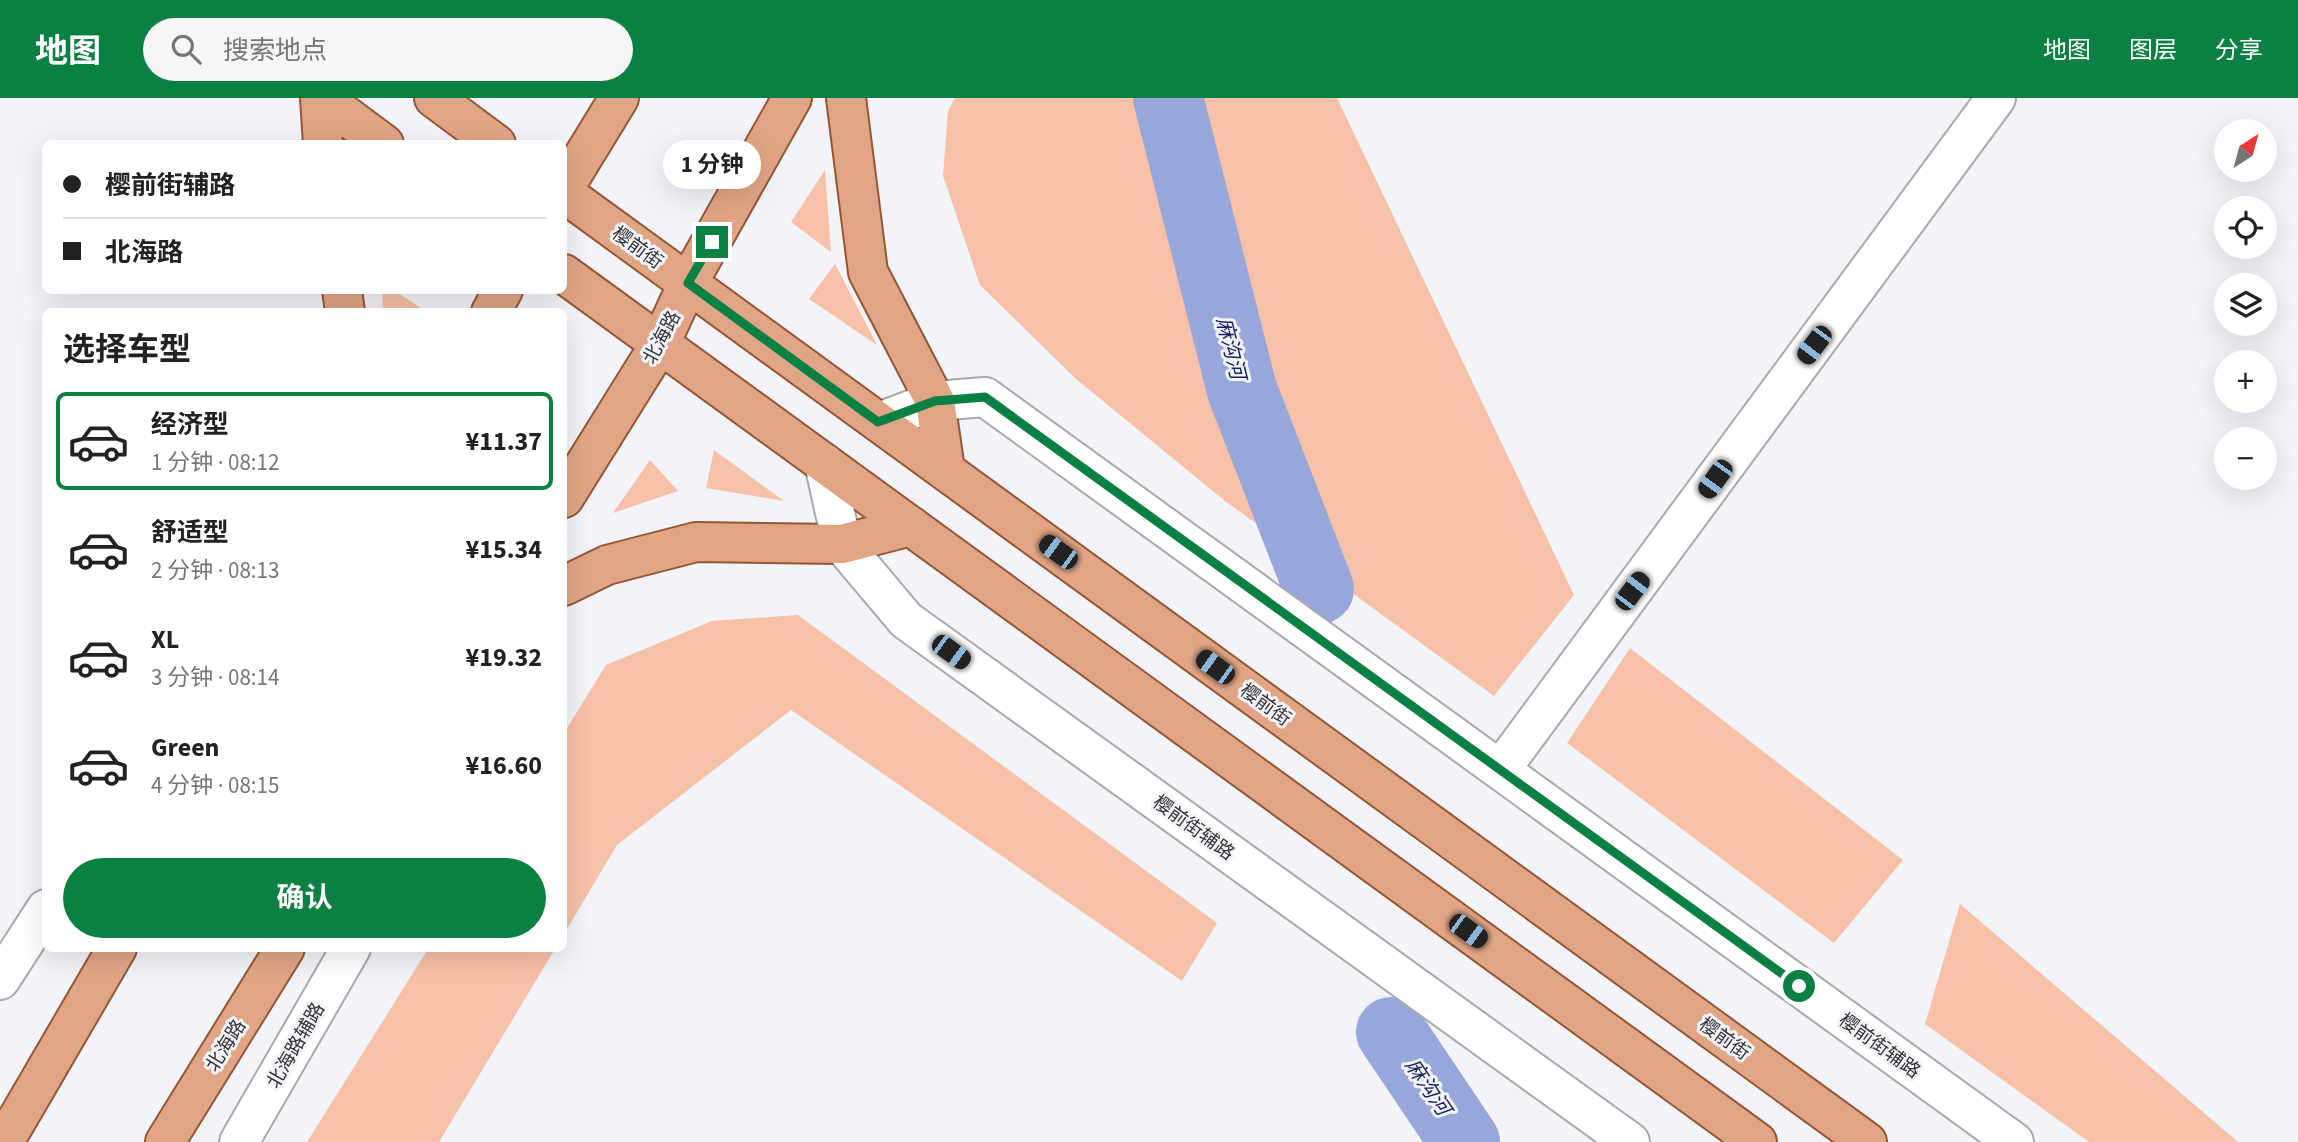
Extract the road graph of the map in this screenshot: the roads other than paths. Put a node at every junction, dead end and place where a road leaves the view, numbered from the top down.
1 (321, 98) edge
2 (434, 98) edge
3 (619, 98) edge
4 (792, 98) edge
5 (846, 98) edge
6 (1996, 98) edge
7 (323, 140) edge
8 (379, 140) edge
9 (491, 140) edge
10 (567, 185) edge
11 (567, 192) edge
12 (567, 276) edge
13 (688, 283) junction
14 (660, 344) junction
15 (935, 401) junction
16 (878, 422) junction
17 (824, 463) junction
18 (945, 470) junction
19 (567, 493) edge
20 (911, 526) junction
21 (842, 544) junction
22 (567, 585) edge
23 (1501, 769) junction
24 (42, 915) edge
25 (115, 952) edge
26 (283, 952) edge
27 (349, 952) edge
28 (0, 980) edge
29 (4, 1142) edge
30 (165, 1142) edge
31 (239, 1142) edge
32 (1630, 1142) edge
33 (1757, 1142) edge
34 (1867, 1142) edge
35 (2014, 1142) edge

1 - 7 main road
1 - 8 main road
2 - 9 main road
3 - 10 main road
4 - 13 main road, 北海路
5 - 15 main road
6 - 23 street
11 - 13 main road, 樱前街
12 - 14 main road
13 - 14 main road, 北海路
13 - 16 main road, 樱前街
14 - 17 main road
14 - 19 main road, 北海路
15 - 16 street, 樱前街辅路
15 - 18 main road
15 - 23 street, 樱前街辅路
16 - 18 main road, 樱前街
17 - 20 main road
17 - 21 street, 樱前街辅路
18 - 34 main road, 樱前街
20 - 21 main road
20 - 33 main road
21 - 22 main road
21 - 32 street, 樱前街辅路
23 - 35 street, 樱前街辅路
24 - 28 street
25 - 29 main road
26 - 30 main road, 北海路
27 - 31 street, 北海路辅路

